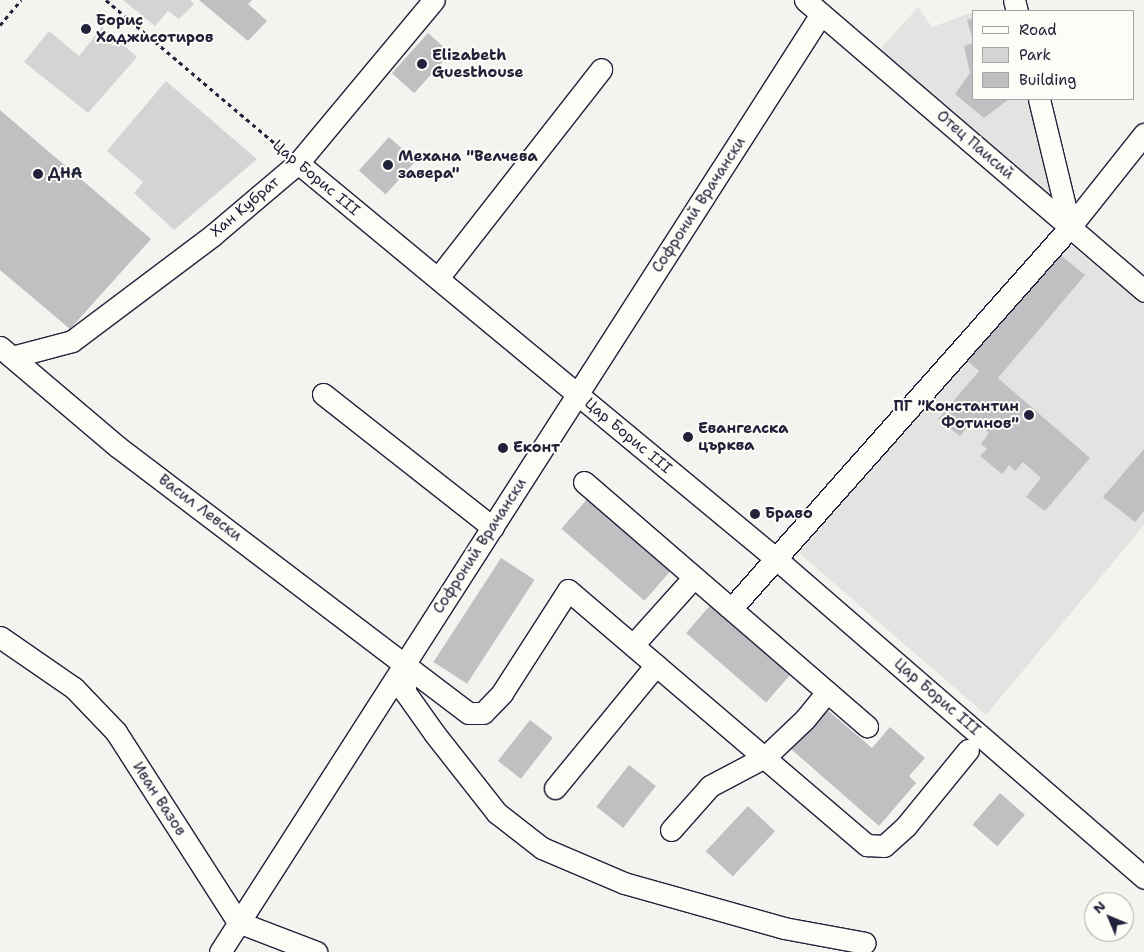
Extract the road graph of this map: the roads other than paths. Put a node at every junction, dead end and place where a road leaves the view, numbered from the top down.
1 (434, 0) edge
2 (805, 0) edge
3 (821, 14) junction
4 (601, 69) dead end
5 (1038, 100) edge
6 (1144, 134) edge
7 (298, 163) junction
8 (1070, 227) junction
9 (438, 278) junction
10 (1144, 291) edge
11 (6, 352) edge
12 (323, 394) dead end
13 (577, 394) junction
14 (584, 482) dead end
15 (493, 528) junction
16 (774, 557) junction
17 (694, 577) junction
18 (731, 609) junction
19 (0, 637) edge
20 (633, 645) junction
21 (405, 662) junction
22 (656, 665) junction
23 (827, 692) junction
24 (867, 726) dead end
25 (968, 750) dead end
26 (764, 757) junction
27 (555, 788) dead end
28 (671, 830) dead end
29 (1144, 878) edge
30 (238, 922) junction
31 (865, 943) dead end
32 (220, 952) edge
33 (316, 952) edge

1 - 7 street, Хан Кубрат
2 - 3 street, Отец Паисий
3 - 8 street, Отец Паисий
3 - 13 street, Софроний Врачански
4 - 9 street
5 - 8 street
6 - 8 street
7 - 9 street, Цар Борис III
7 - 11 street, Хан Кубрат
8 - 10 street, Отец Паисий
8 - 16 street
9 - 13 street, Цар Борис III
11 - 21 street, Васил Левски
12 - 15 street
13 - 15 street, Софроний Врачански
13 - 16 street, Цар Борис III
14 - 17 street
15 - 21 street, Софроний Врачански
16 - 18 street
16 - 29 street, Цар Борис III
17 - 18 street
17 - 20 street
18 - 23 street
19 - 30 street, Иван Вазов
20 - 21 street, Васил Левски
20 - 22 street
21 - 30 street, Софроний Врачански
21 - 31 street
22 - 26 street
22 - 27 street
23 - 24 street
23 - 26 street
25 - 26 street
26 - 28 street
30 - 32 street, Софроний Врачански
30 - 33 street

